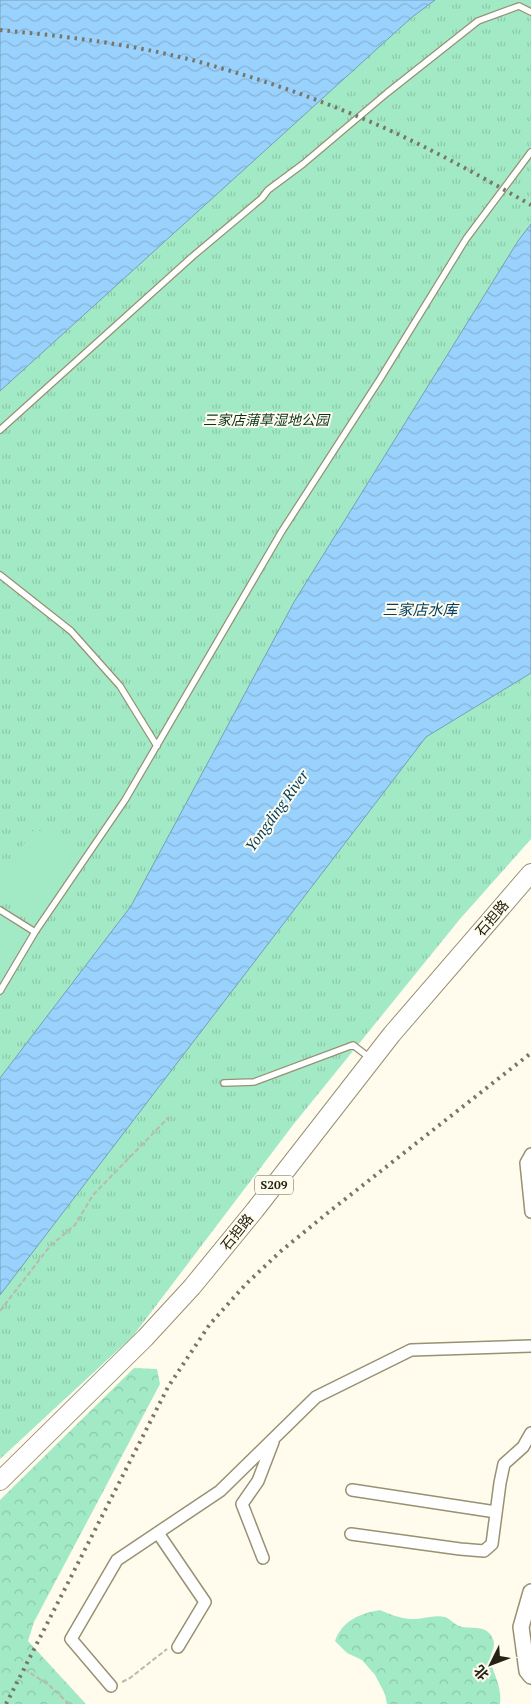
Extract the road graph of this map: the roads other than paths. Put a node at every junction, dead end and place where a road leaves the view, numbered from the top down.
1 (531, 12) edge
2 (531, 152) edge
3 (0, 430) edge
4 (0, 575) edge
5 (157, 746) junction
6 (531, 873) edge
7 (0, 910) edge
8 (36, 932) junction
9 (0, 991) edge
10 (372, 1059) junction
11 (224, 1083) dead end
12 (531, 1154) edge
13 (531, 1212) edge
14 (531, 1346) edge
15 (531, 1433) edge
16 (274, 1438) junction
17 (0, 1481) edge
18 (352, 1490) dead end
19 (496, 1512) junction
20 (158, 1533) junction
21 (351, 1534) dead end
22 (263, 1558) dead end
23 (531, 1592) edge
24 (178, 1647) dead end
25 (531, 1676) edge
26 (111, 1686) road end

1 - 3 lane
2 - 5 lane
4 - 5 lane
5 - 8 lane
6 - 10 main road, 石担路 / S209
7 - 8 lane
8 - 9 lane
10 - 11 lane
10 - 17 main road, 石担路 / S209
12 - 13 street
14 - 16 street
15 - 19 street
16 - 20 street
16 - 22 street
18 - 19 street
19 - 21 street
20 - 24 street
20 - 26 street
23 - 25 street

